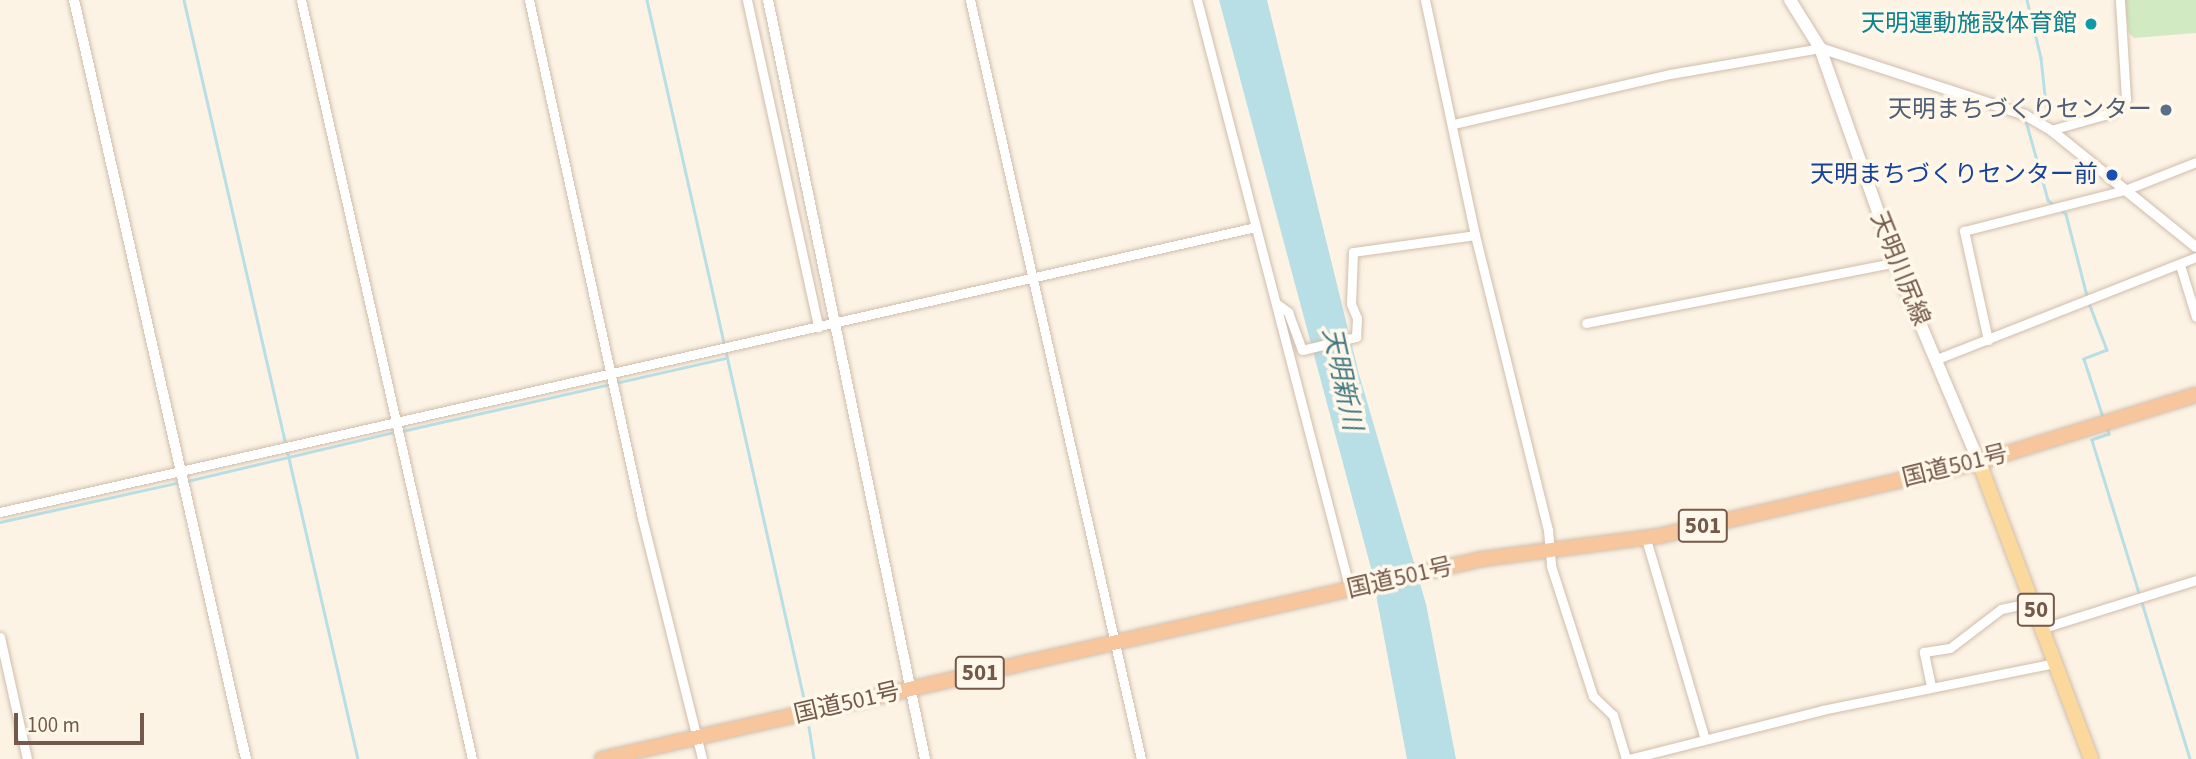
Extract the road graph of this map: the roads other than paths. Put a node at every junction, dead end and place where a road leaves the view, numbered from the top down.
1 (74, 0) edge
2 (301, 0) edge
3 (528, 0) edge
4 (747, 0) edge
5 (768, 0) edge
6 (970, 0) edge
7 (1197, 0) edge
8 (1425, 0) edge
9 (1790, 0) edge
10 (2120, 0) edge
11 (1820, 48) junction
12 (1453, 124) junction
13 (2051, 130) junction
14 (2196, 162) edge
15 (2125, 190) junction
16 (1255, 227) junction
17 (1475, 235) junction
18 (2196, 247) edge
19 (2196, 257) edge
20 (1896, 262) junction
21 (2180, 265) junction
22 (1031, 277) junction
23 (1277, 304) junction
24 (2196, 317) edge
25 (836, 320) junction
26 (1586, 323) dead end
27 (818, 327) junction
28 (1988, 340) junction
29 (1937, 359) junction
30 (612, 374) junction
31 (2196, 395) edge
32 (394, 422) junction
33 (1979, 462) junction
34 (181, 470) junction
35 (0, 512) edge
36 (1646, 539) junction
37 (1550, 550) junction
38 (2196, 580) edge
39 (1354, 589) junction
40 (2032, 602) junction
41 (2043, 628) junction
42 (0, 640) edge
43 (1114, 643) junction
44 (2056, 663) junction
45 (1931, 686) junction
46 (914, 688) junction
47 (698, 737) junction
48 (1706, 740) junction
49 (27, 759) edge
50 (246, 759) edge
51 (472, 759) edge
52 (602, 759) edge
53 (702, 759) edge
54 (925, 759) edge
55 (1141, 759) edge
56 (1627, 759) edge
57 (2091, 759) edge

1 - 34 street
2 - 32 street
3 - 30 street
4 - 27 street
5 - 25 street
6 - 22 street
7 - 16 street
8 - 12 street
9 - 11 main road, 天明川尻線
10 - 13 street
11 - 12 street
11 - 13 street
11 - 20 main road, 天明川尻線
12 - 17 street
13 - 15 street
14 - 15 street
15 - 18 street
15 - 28 street
16 - 22 street
16 - 23 street
17 - 23 street
17 - 37 street
19 - 21 street
20 - 26 street
20 - 29 main road, 天明川尻線
21 - 24 street
21 - 28 street
22 - 25 street
22 - 43 street
23 - 39 street
25 - 27 street
25 - 46 street
27 - 30 street
28 - 29 street
29 - 33 main road, 天明川尻線
30 - 32 street
30 - 47 street
31 - 33 highway, 国道501号 / 501
32 - 34 street
32 - 51 street
33 - 36 highway, 国道501号 / 501
33 - 40 main road, 50
34 - 35 street
34 - 50 street
36 - 37 highway, 国道501号 / 501
36 - 48 street
37 - 39 highway, 国道501号 / 501
37 - 56 street
38 - 41 street
39 - 43 highway, 国道501号 / 501
40 - 41 main road, 50
40 - 45 street
41 - 44 main road, 50
42 - 49 street
43 - 46 highway, 国道501号 / 501
43 - 55 street
44 - 45 street
44 - 57 main road, 50
45 - 48 street
46 - 47 highway, 国道501号 / 501
46 - 54 street
47 - 52 highway, 国道501号 / 501
47 - 53 street
48 - 56 street

